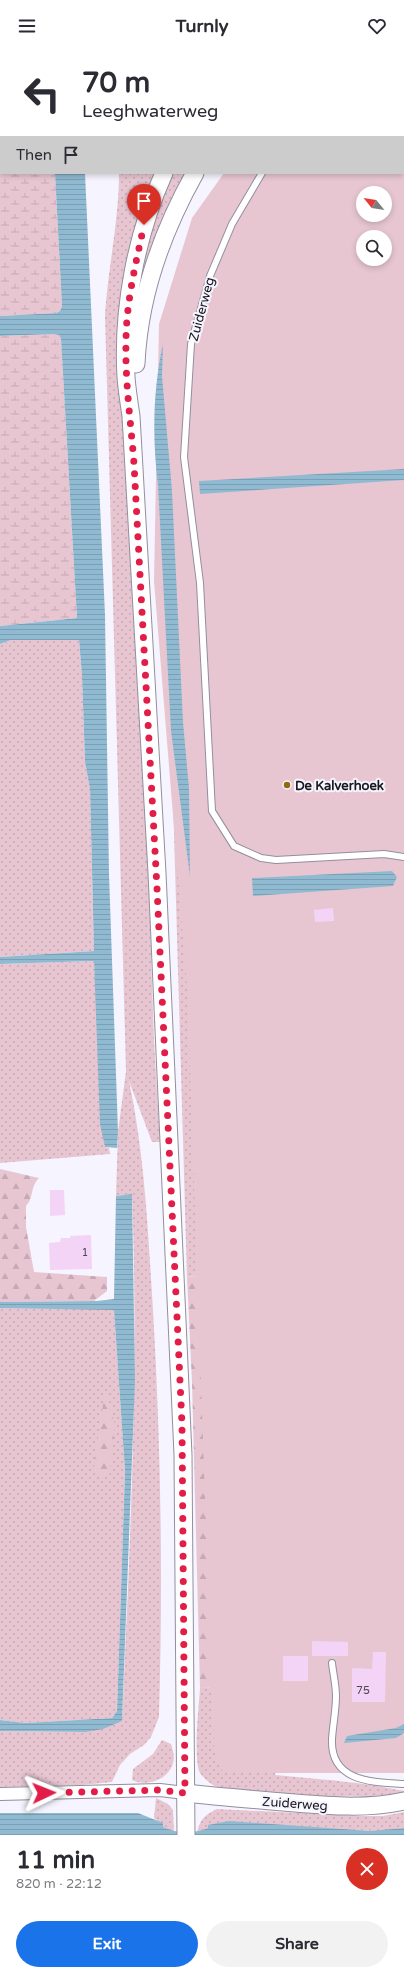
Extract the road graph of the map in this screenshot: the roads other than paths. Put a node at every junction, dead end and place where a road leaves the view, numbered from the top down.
1 (194, 174) edge
2 (261, 174) edge
3 (162, 175) edge
4 (131, 416) junction
5 (404, 857) edge
6 (332, 1663) dead end
7 (404, 1784) edge
8 (185, 1793) junction
9 (0, 1794) edge
10 (404, 1801) edge
11 (186, 1831) edge

1 - 4 main road
2 - 5 lane, Zuiderweg
3 - 4 main road
4 - 8 main road
6 - 7 lane
8 - 9 street
8 - 10 main road, Zuiderweg
8 - 11 main road

